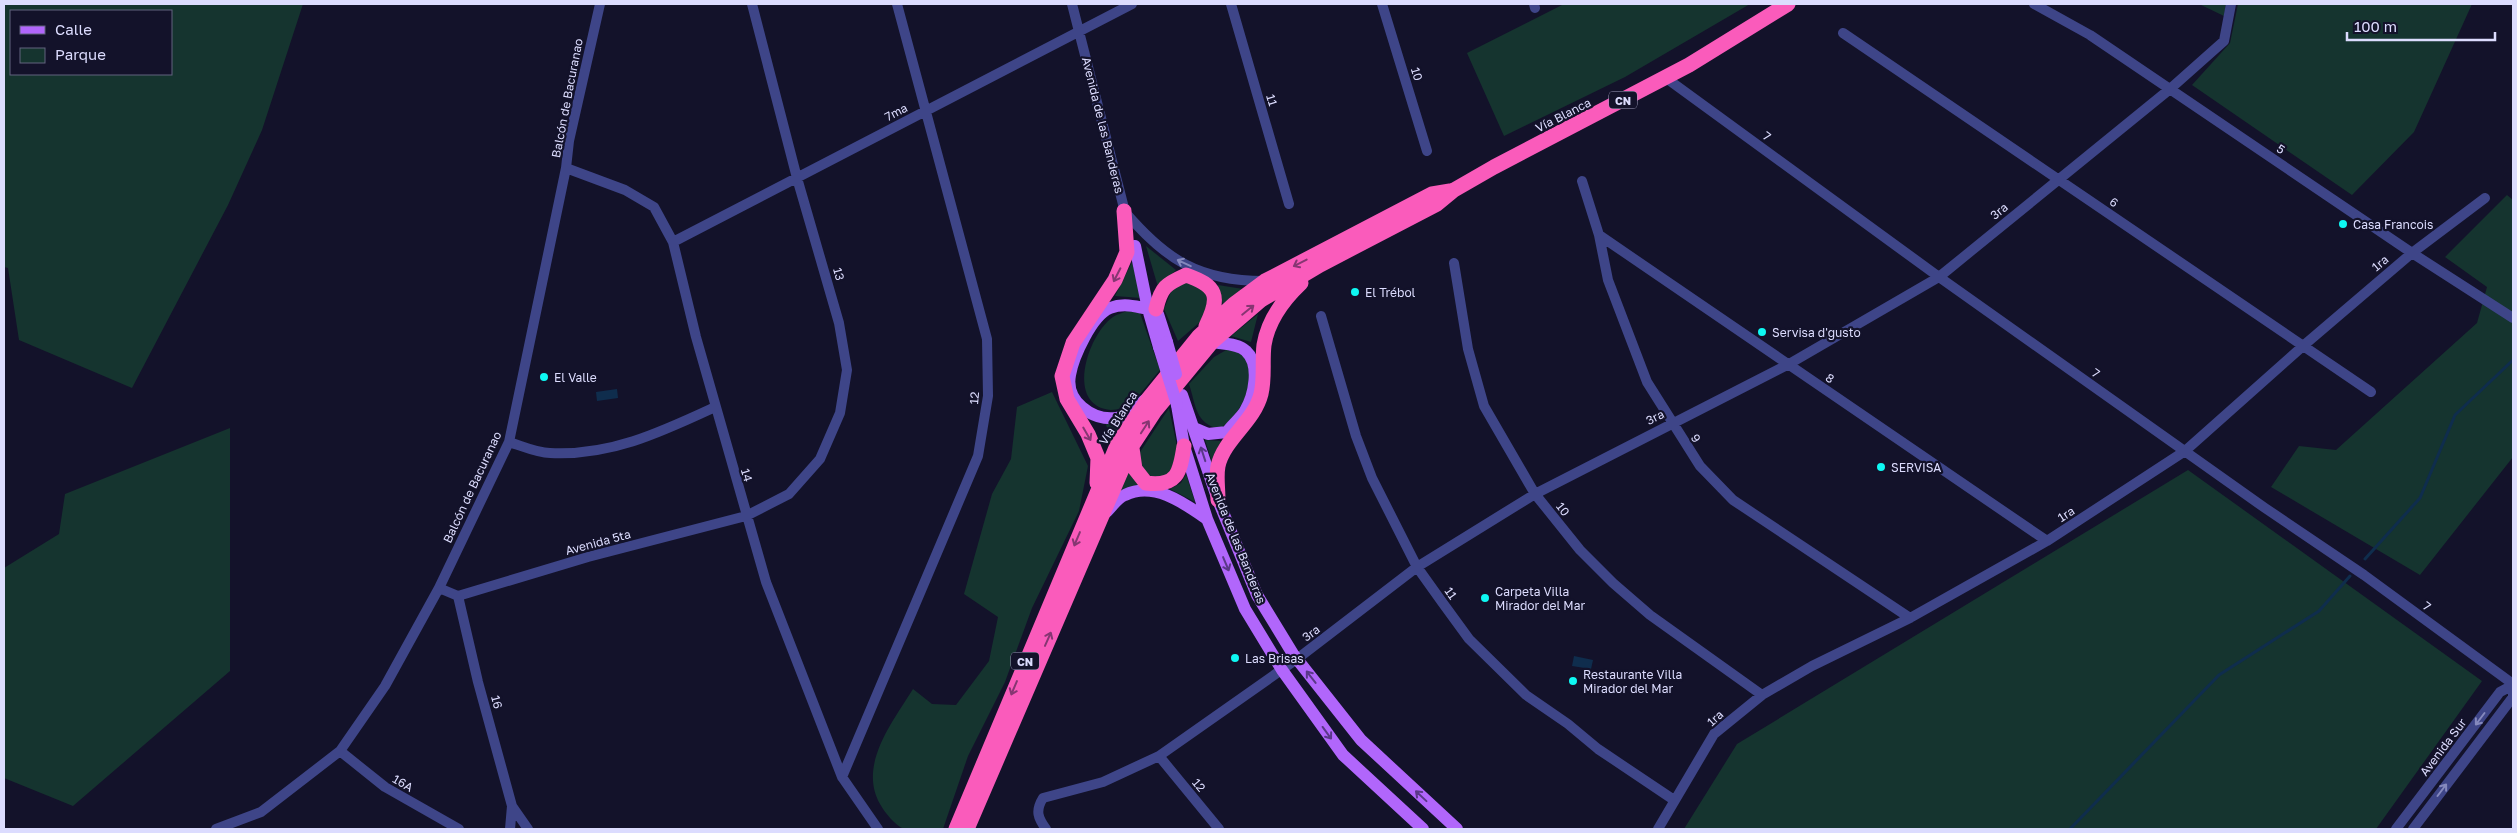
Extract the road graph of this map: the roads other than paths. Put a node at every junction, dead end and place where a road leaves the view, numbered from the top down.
1 (600, 4) edge
2 (752, 4) edge
3 (897, 4) edge
4 (1072, 4) edge
5 (1132, 4) edge
6 (1231, 4) edge
7 (1382, 4) edge
8 (1788, 4) edge
9 (2034, 4) edge
10 (2231, 4) edge
11 (1080, 31) junction
12 (1843, 33) dead end
13 (1666, 78) junction
14 (2170, 89) junction
15 (926, 110) junction
16 (1427, 151) dead end
17 (566, 168) junction
18 (797, 178) junction
19 (2057, 179) junction
20 (1582, 181) dead end
21 (1454, 190) junction
22 (2484, 198) dead end
23 (1289, 204) dead end
24 (1124, 211) junction
25 (1599, 235) junction
26 (673, 242) junction
27 (1135, 246) joint
28 (2412, 253) junction
29 (1454, 263) dead end
30 (1320, 265) junction
31 (1939, 277) junction
32 (1265, 281) junction
33 (1152, 309) junction
34 (1321, 316) dead end
35 (2513, 318) edge
36 (1208, 337) junction
37 (2303, 346) junction
38 (1788, 364) junction
39 (2371, 392) dead end
40 (1148, 399) junction
41 (1180, 400) junction
42 (715, 407) junction
43 (1671, 422) junction
44 (1194, 428) junction
45 (509, 442) junction
46 (1132, 446) junction
47 (1184, 446) junction
48 (2185, 451) junction
49 (1096, 494) junction
50 (1535, 494) junction
51 (1218, 500) junction
52 (746, 516) junction
53 (1100, 518) junction
54 (1207, 519) junction
55 (2047, 541) junction
56 (1417, 567) junction
57 (439, 588) junction
58 (458, 596) junction
59 (1910, 618) junction
60 (1297, 659) junction
61 (1282, 670) junction
62 (2513, 685) edge
63 (2513, 690) edge
64 (1762, 695) junction
65 (340, 751) junction
66 (1159, 756) junction
67 (842, 777) junction
68 (1674, 800) junction
69 (512, 806) junction
70 (216, 829) edge
71 (460, 829) edge
72 (510, 829) edge
73 (528, 829) edge
74 (878, 829) edge
75 (956, 829) edge
76 (967, 829) edge
77 (1046, 829) edge
78 (1219, 829) edge
79 (1423, 829) edge
80 (1457, 829) edge
81 (1658, 829) edge
82 (2396, 829) edge
83 (2413, 829) edge

1 - 17 street, Balcón de Bacuranao
2 - 18 street, 13
3 - 15 street, 12
4 - 11 street, Avenida de las Banderas
5 - 11 street, 7ma
6 - 23 street, 11
7 - 16 street, 10
8 - 13 highway, Vía Blanca / CN
9 - 14 street, 5
10 - 14 street, 3ra
11 - 15 street, 7ma
11 - 24 street, Avenida de las Banderas
12 - 19 street, 6
13 - 21 highway, Vía Blanca / CN
13 - 31 street, 7
14 - 19 street, 3ra
14 - 28 street, 5
15 - 18 street, 7ma
15 - 67 street, 12
17 - 26 street, 14
17 - 45 street, Balcón de Bacuranao
18 - 26 street, 7ma
18 - 52 street, 13
19 - 31 street, 3ra
19 - 37 street, 6
20 - 25 street, 9
21 - 30 highway, Vía Blanca / CN
21 -> 32 highway, Vía Blanca / CN
22 - 28 street, 1ra
24 - 27 street, Avenida de las Banderas
32 -> 24 street
24 -> 49 highway
25 - 38 street, 8
25 - 43 street, 9
26 - 42 street, 14
27 - 33 main road, Avenida de las Banderas
28 - 35 street, 5
28 - 37 street, 1ra
29 - 50 street, 10
36 -> 30 highway, Vía Blanca / CN
30 - 51 highway
31 - 38 street, 3ra
31 - 48 street, 7
32 - 36 highway, Vía Blanca / CN
33 - 36 highway
33 - 40 main road
33 - 41 main road, Avenida de las Banderas, bridge
34 - 56 street, 11
36 - 40 highway, Vía Blanca / CN
36 - 44 main road
46 -> 36 highway, Vía Blanca / CN
37 - 39 street, 6
37 - 48 street, 1ra
38 - 43 street, 3ra
38 - 55 street, 8
40 - 49 highway, Vía Blanca / CN
41 - 44 main road, Avenida de las Banderas
41 - 47 main road, Avenida de las Banderas
42 - 45 street
42 - 52 street, 14
43 - 50 street, 3ra
43 - 59 street, 9
51 -> 44 main road, Avenida de las Banderas
45 - 57 street, Balcón de Bacuranao
46 - 47 highway
46 - 53 highway, Vía Blanca / CN
47 - 54 main road, Avenida de las Banderas
48 - 55 street, 1ra
48 - 62 street, 7
49 -> 75 highway, Vía Blanca / CN
50 - 56 street, 3ra
50 - 64 street, 10
51 - 60 main road, Avenida de las Banderas
52 - 58 street, Avenida 5ta
52 - 67 street, 14
53 - 54 main road
76 -> 53 highway, Vía Blanca / CN
54 -> 61 main road, Avenida de las Banderas
55 - 59 street, 1ra
56 - 60 street, 3ra
56 - 68 street, 11
57 - 58 street
57 - 65 street, Balcón de Bacuranao
58 - 69 street, 16
59 - 64 street, 1ra
60 - 61 street, 3ra
80 -> 60 main road, Avenida de las Banderas
61 - 66 street, 3ra
61 -> 79 main road, Avenida de las Banderas
62 -> 82 street, Avenida Sur
83 -> 63 street, Avenida Sur
64 - 68 street, 1ra
65 - 70 street, Balcón de Bacuranao
65 - 71 street, 16A
66 - 77 street, 3ra
66 - 78 street, 12
67 - 74 street, 14
68 - 81 street, 1ra
69 - 72 street
69 - 73 street, 16

